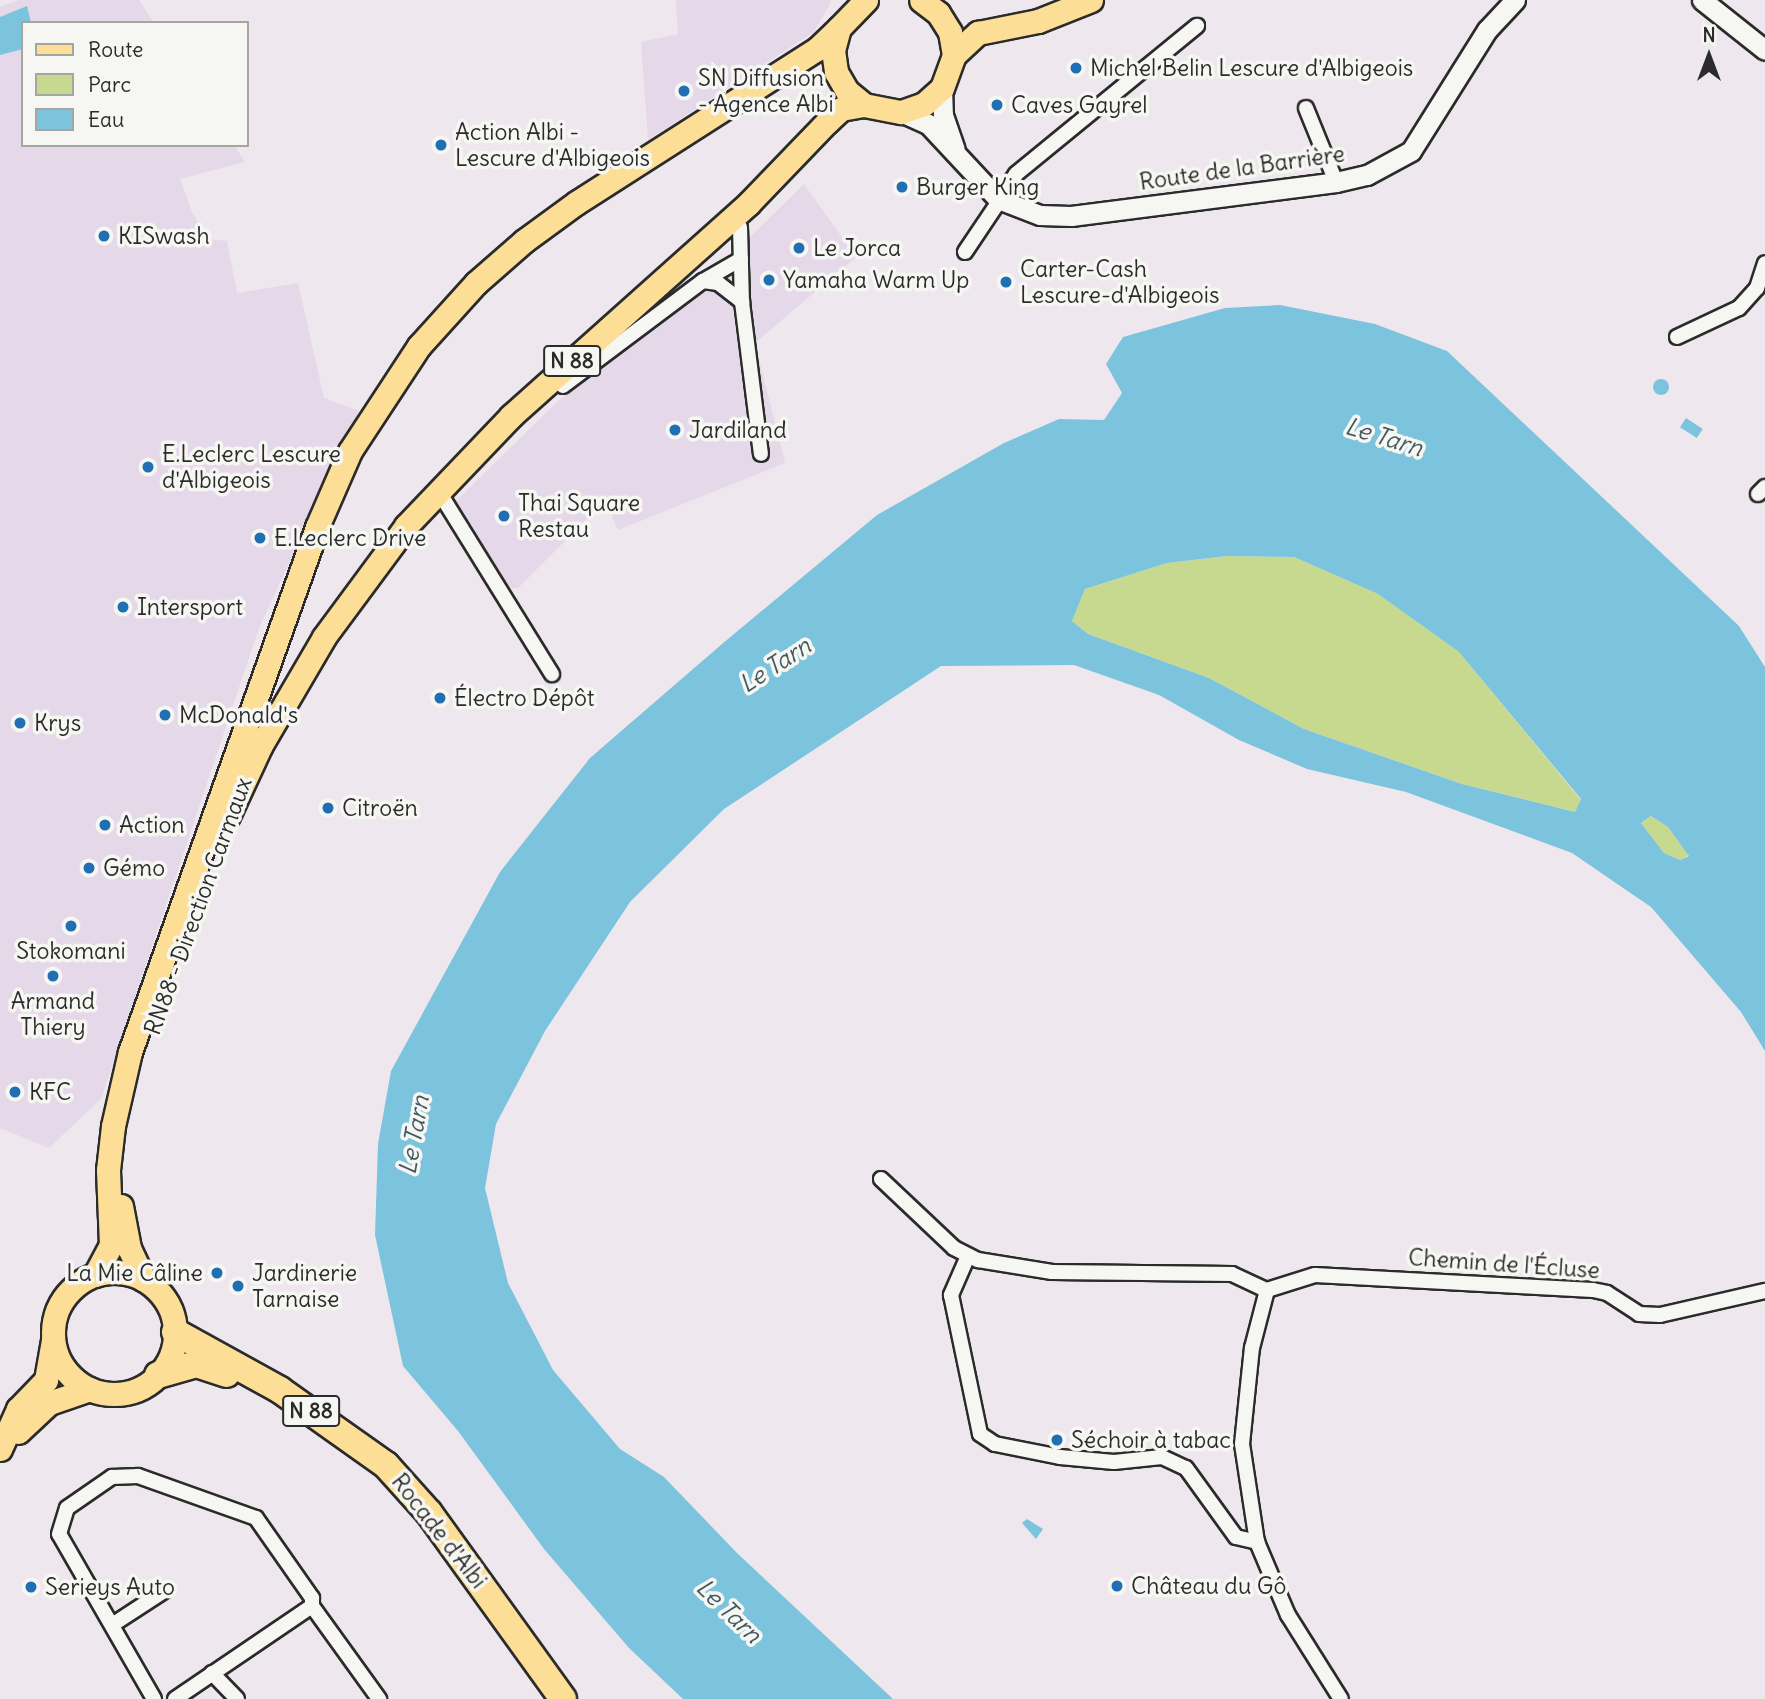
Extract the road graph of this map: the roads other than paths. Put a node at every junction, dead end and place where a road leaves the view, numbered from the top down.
1 (921, 0) edge
2 (1091, 0) edge
3 (1515, 0) edge
4 (1702, 0) edge
5 (858, 2) edge
6 (1197, 26) dead end
7 (839, 28) junction
8 (1765, 50) edge
9 (954, 55) junction
10 (942, 88) junction
11 (864, 105) junction
12 (1306, 108) dead end
13 (901, 112) junction
14 (817, 133) junction
15 (957, 153) junction
16 (1336, 182) junction
17 (999, 200) junction
18 (740, 227) junction
19 (965, 252) dead end
20 (741, 259) junction
21 (1765, 263) edge
22 (703, 282) junction
23 (741, 302) junction
24 (1677, 337) dead end
25 (563, 386) junction
26 (761, 454) dead end
27 (444, 500) junction
28 (552, 674) dead end
29 (218, 840) junction
30 (881, 1179) dead end
31 (968, 1256) junction
32 (95, 1275) junction
33 (144, 1280) junction
34 (1267, 1290) junction
35 (1765, 1291) edge
36 (175, 1332) junction
37 (53, 1340) junction
38 (158, 1375) junction
39 (90, 1389) junction
40 (0, 1451) edge
41 (1257, 1542) junction
42 (164, 1591) dead end
43 (313, 1606) junction
44 (112, 1625) junction
45 (212, 1673) junction
46 (154, 1699) edge
47 (175, 1699) edge
48 (237, 1699) edge
49 (379, 1699) edge
50 (544, 1699) edge
51 (563, 1699) edge
52 (1341, 1699) edge

1 - 9 main road
2 - 9 main road
3 - 16 street, Route de la Barrière
4 - 8 street
5 - 7 main road
6 - 17 street
7 - 11 main road
7 - 32 main road
9 - 10 main road
10 - 13 main road
10 - 15 street, Route de la Barrière
11 - 13 main road
11 - 14 main road, RN88 - Direction Carmaux / N 88
12 - 16 street
13 - 15 street, Route de la Barrière
14 - 18 main road
14 - 29 main road, RN88 - Direction Carmaux / N 88
15 - 17 street, Route de la Barrière
16 - 17 street, Route de la Barrière
17 - 19 street
18 - 20 street
18 - 25 main road
20 - 22 street
20 - 23 street
21 - 24 street
22 - 23 street
22 - 25 street
23 - 26 street
25 - 27 main road
27 - 28 street
27 - 29 main road
29 - 33 main road, RN88 - Direction Carmaux / N 88
30 - 31 street
31 - 34 street
31 - 41 street
32 - 33 main road
32 - 37 main road
33 - 36 main road
34 - 35 street, Chemin de l'Écluse
34 - 41 street
36 - 38 main road
36 - 51 highway, Rocade d'Albi / N 88
37 - 39 main road
37 - 40 main road
38 - 39 main road
38 - 50 highway, Rocade d'Albi / N 88
39 - 40 main road
41 - 52 street
42 - 44 street
43 - 44 street
43 - 45 street
43 - 49 street
44 - 46 street
45 - 47 street
45 - 48 street

